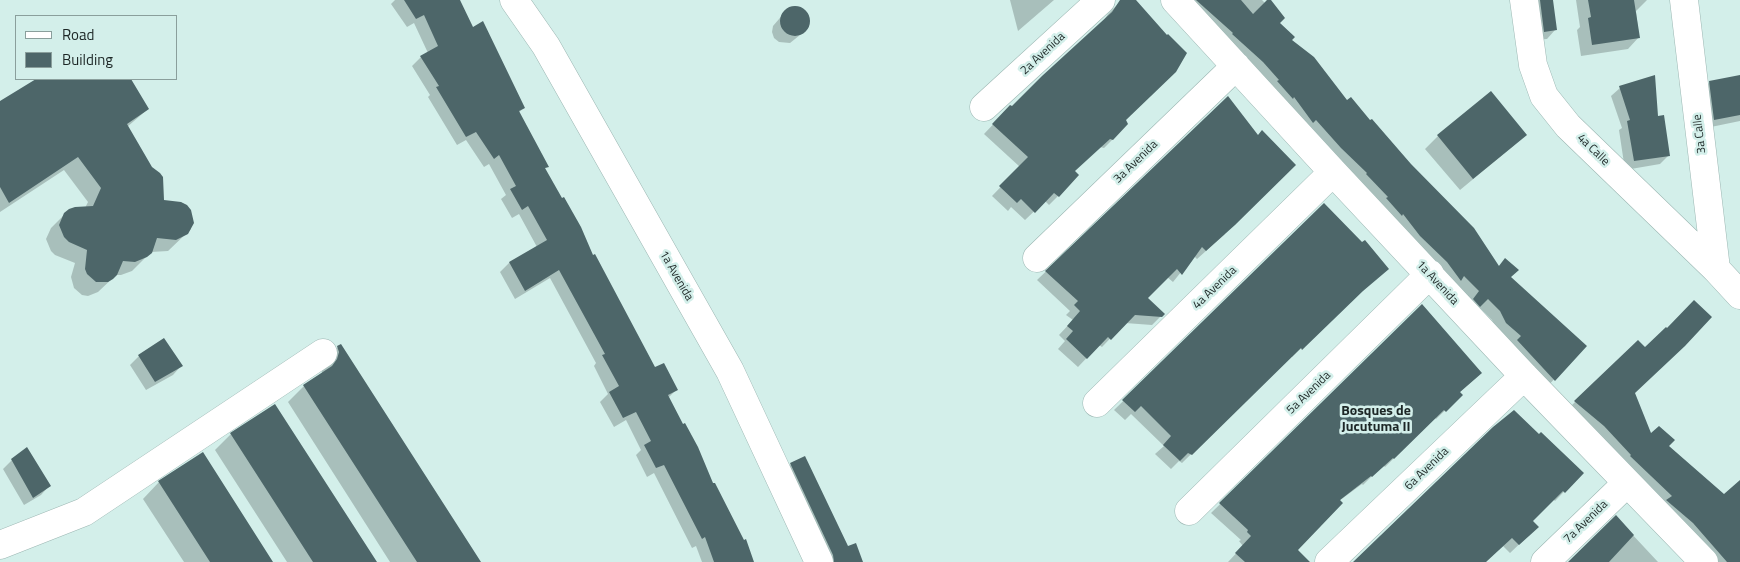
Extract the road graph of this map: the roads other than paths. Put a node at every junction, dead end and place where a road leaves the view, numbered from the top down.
1 (514, 0) edge
2 (1101, 0) edge
3 (1175, 0) edge
4 (1524, 0) edge
5 (1684, 0) edge
6 (1236, 66) junction
7 (984, 108) dead end
8 (1333, 172) junction
9 (1037, 258) dead end
10 (1716, 269) junction
11 (1430, 274) junction
12 (1740, 295) edge
13 (323, 353) dead end
14 (1524, 376) junction
15 (1097, 403) dead end
16 (1628, 482) junction
17 (1189, 511) dead end
18 (0, 545) edge
19 (819, 562) edge
20 (1329, 562) edge
21 (1545, 562) edge
22 (1704, 562) edge

1 - 19 street, 1a Avenida
2 - 7 street, 2a Avenida
3 - 6 street, 1a Avenida
4 - 10 street, 4a Calle
5 - 10 street, 3a Calle
6 - 8 street, 1a Avenida
6 - 9 street, 3a Avenida
8 - 11 street, 1a Avenida
8 - 15 street, 4a Avenida
10 - 12 street
11 - 14 street, 1a Avenida
11 - 17 street, 5a Avenida
13 - 18 street
14 - 16 street, 1a Avenida
14 - 20 street, 6a Avenida
16 - 21 street, 7a Avenida
16 - 22 street, 1a Avenida

